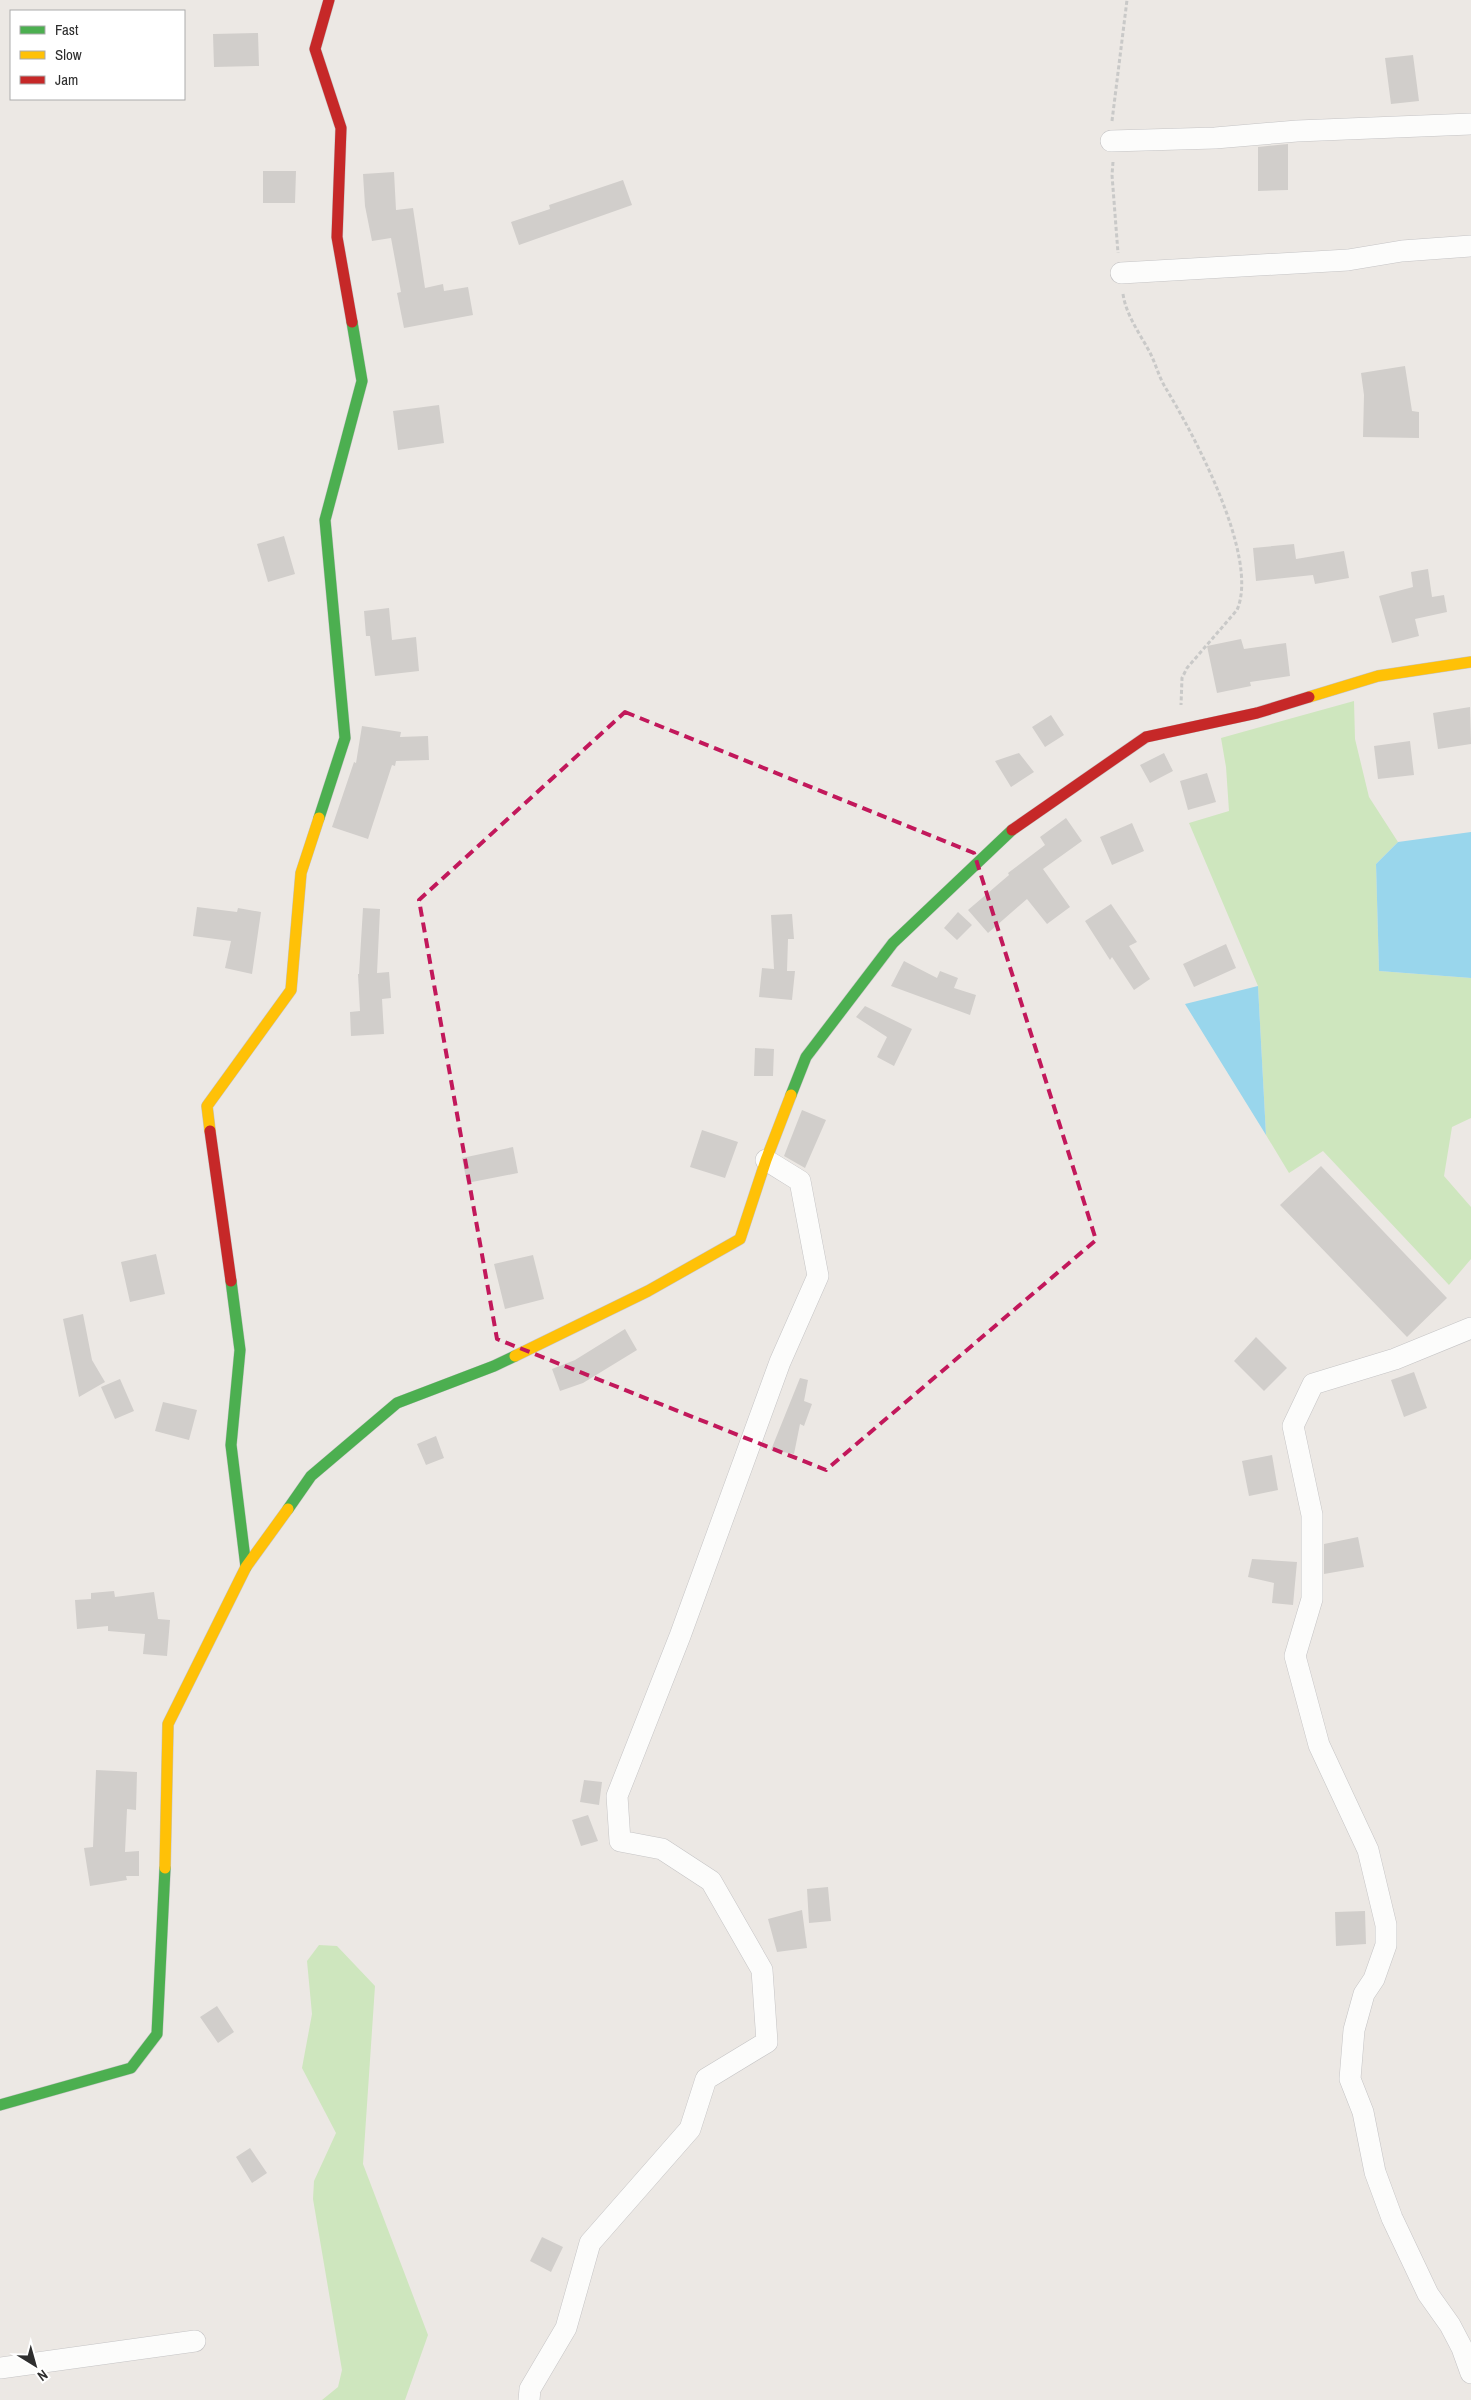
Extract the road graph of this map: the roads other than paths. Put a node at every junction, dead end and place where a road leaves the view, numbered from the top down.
1 (329, 0) edge
2 (1471, 124) edge
3 (1111, 141) road end
4 (1471, 246) edge
5 (1121, 274) road end
6 (1471, 662) edge
7 (766, 1160) junction
8 (1471, 1328) edge
9 (246, 1566) junction
10 (0, 2105) edge
11 (195, 2341) dead end
12 (0, 2368) edge
13 (1471, 2373) edge
14 (530, 2400) edge

1 - 9 street
2 - 3 street
4 - 5 street
6 - 7 street
7 - 9 street
7 - 14 street
8 - 13 street
9 - 10 street
11 - 12 street

